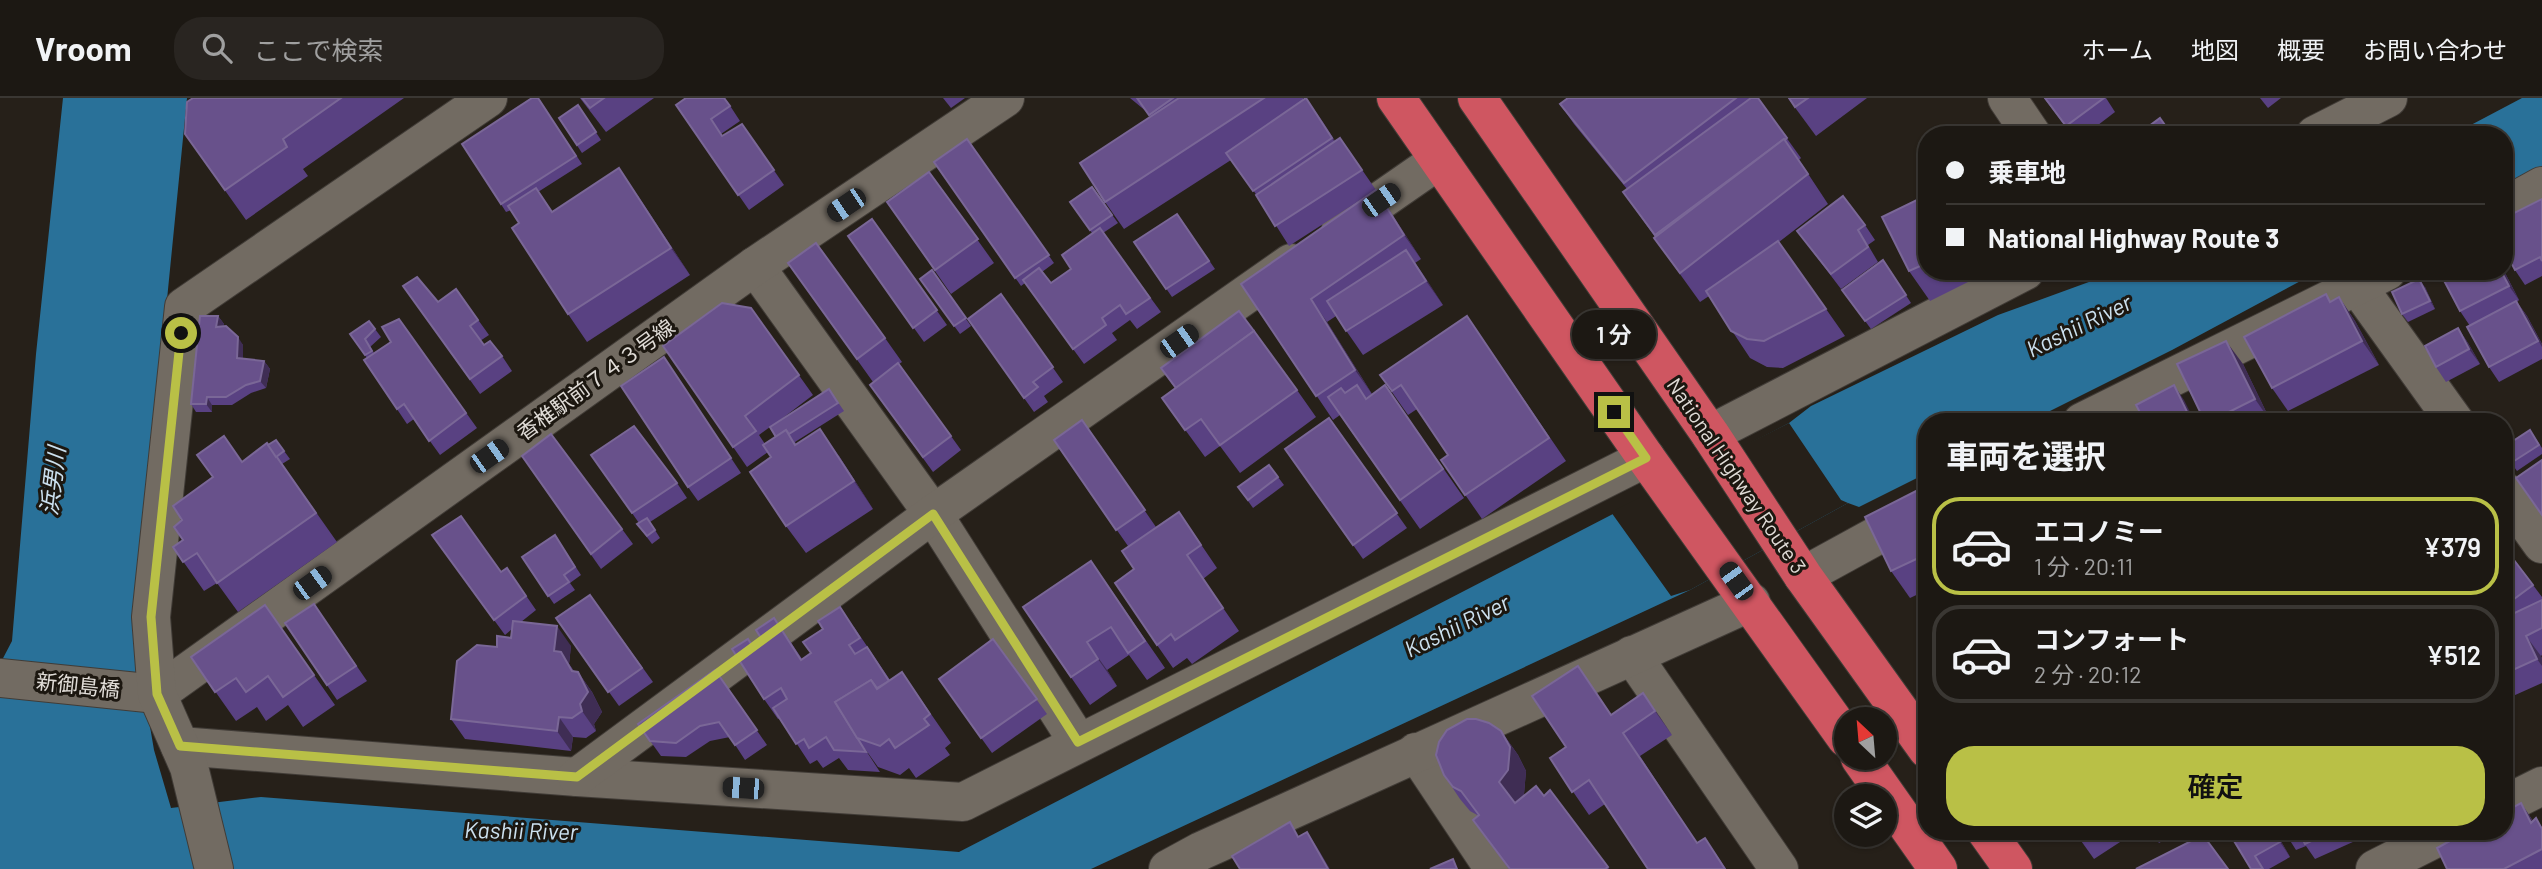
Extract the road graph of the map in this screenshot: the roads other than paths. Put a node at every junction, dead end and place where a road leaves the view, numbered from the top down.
1 (488, 98) edge
2 (1005, 98) edge
3 (1396, 98) edge
4 (1477, 98) edge
5 (2007, 98) edge
6 (2388, 98) edge
7 (2026, 126) edge
8 (2333, 126) edge
9 (1439, 160) junction
10 (2542, 186) edge
11 (2513, 202) edge
12 (755, 266) junction
13 (2008, 280) edge
14 (2370, 280) edge
15 (2373, 280) edge
16 (2107, 413) edge
17 (2450, 413) edge
18 (1710, 434) junction
19 (1646, 458) junction
20 (2513, 504) edge
21 (1918, 513) edge
22 (933, 514) junction
23 (2542, 544) edge
24 (1803, 576) junction
25 (1751, 602) junction
26 (1632, 655) junction
27 (0, 678) edge
28 (157, 694) junction
29 (1834, 721) edge
30 (1918, 736) edge
31 (1078, 742) junction
32 (1416, 752) junction
33 (185, 756) junction
34 (1868, 770) edge
35 (577, 777) junction
36 (2542, 786) edge
37 (2513, 800) edge
38 (1992, 840) edge
39 (2432, 840) edge
40 (2412, 850) edge
41 (1207, 860) edge
42 (214, 869) edge
43 (1168, 869) edge
44 (1494, 869) edge
45 (1779, 869) edge
46 (1938, 869) edge
47 (2013, 869) edge
48 (2375, 869) edge

1 - 28 street
2 - 12 street, 香椎駅前７４３号線
3 - 9 highway
4 - 18 highway, National Highway Route 3
5 - 7 street
6 - 8 street
9 - 19 highway
9 - 22 street
10 - 11 street
12 - 22 street
12 - 28 street, 香椎駅前７４３号線
13 - 18 street
14 - 16 street
15 - 17 street
18 - 24 highway, National Highway Route 3
19 - 25 highway
19 - 31 street
20 - 23 street
21 - 24 street
22 - 31 street
22 - 35 street
24 - 30 highway, National Highway Route 3
25 - 26 street
25 - 29 highway
26 - 32 street
26 - 45 street
27 - 28 street, 新御島橋
28 - 33 street
31 - 35 street
32 - 41 street
32 - 44 street
33 - 35 street
33 - 42 street
34 - 46 highway
36 - 37 street
38 - 47 highway
39 - 40 street
40 - 48 street
41 - 43 street

